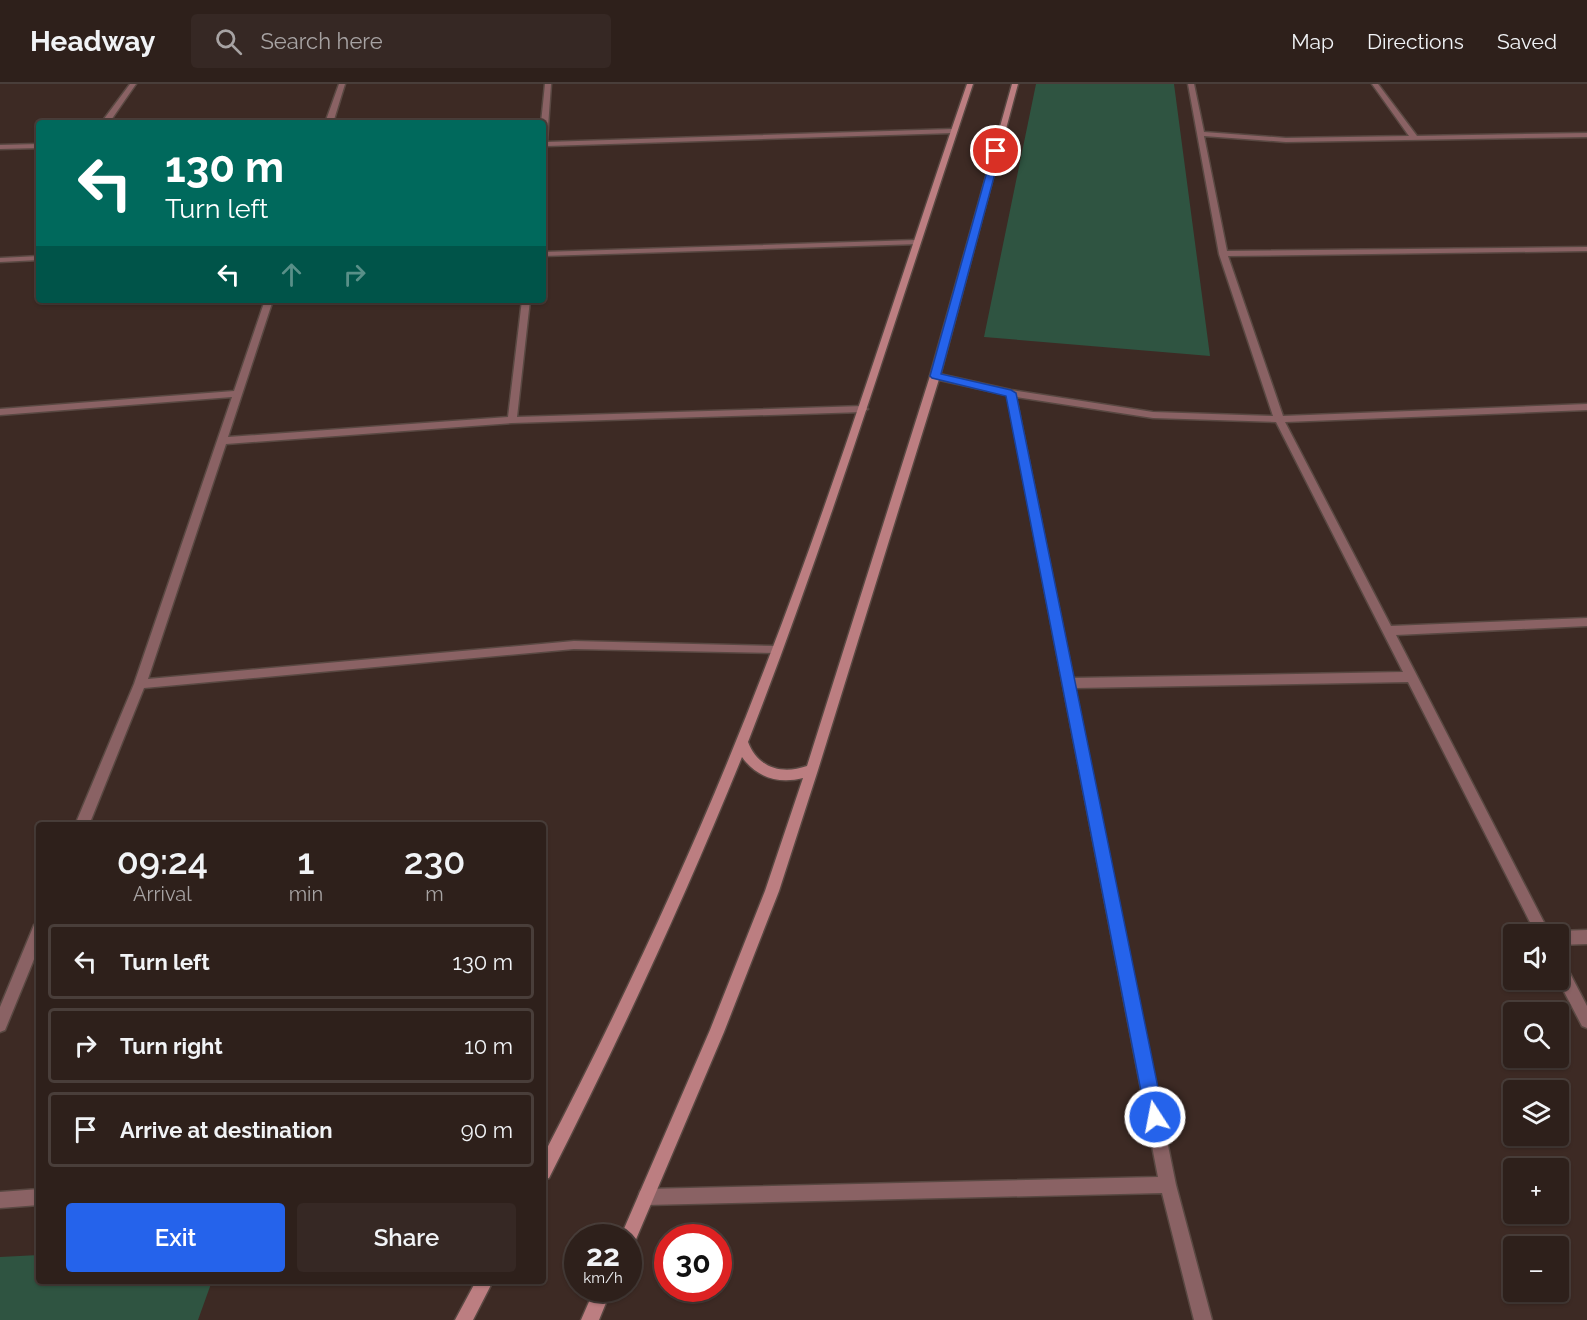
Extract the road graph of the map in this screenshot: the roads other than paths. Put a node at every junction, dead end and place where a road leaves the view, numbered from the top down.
1 (133, 84) edge
2 (342, 84) edge
3 (548, 84) edge
4 (970, 84) edge
5 (1015, 84) edge
6 (1191, 84) edge
7 (1375, 84) edge
8 (107, 120) edge
9 (330, 120) edge
10 (545, 120) edge
11 (953, 131) junction
12 (1201, 134) junction
13 (1587, 135) edge
14 (1414, 137) junction
15 (546, 145) edge
16 (36, 146) edge
17 (0, 147) edge
18 (916, 242) junction
19 (1587, 249) edge
20 (546, 254) edge
21 (1222, 254) junction
22 (36, 258) edge
23 (0, 260) edge
24 (268, 303) edge
25 (526, 303) edge
26 (935, 376) junction
27 (1011, 393) junction
28 (238, 394) junction
29 (1587, 407) edge
30 (863, 409) junction
31 (0, 412) edge
32 (1279, 419) junction
33 (512, 420) junction
34 (222, 441) junction
35 (1587, 622) edge
36 (1386, 631) junction
37 (776, 650) junction
38 (1410, 678) junction
39 (1070, 683) junction
40 (140, 684) junction
41 (742, 742) junction
42 (812, 770) junction
43 (83, 822) edge
44 (1538, 924) edge
45 (36, 937) edge
46 (1587, 937) edge
47 (1569, 938) edge
48 (1569, 986) edge
49 (1587, 1021) edge
50 (0, 1025) edge
51 (547, 1156) edge
52 (1168, 1185) junction
53 (36, 1197) edge
54 (646, 1197) junction
55 (0, 1200) edge
56 (634, 1224) edge
57 (483, 1284) edge
58 (598, 1302) edge
59 (464, 1320) edge
60 (590, 1320) edge
61 (1203, 1320) edge

1 - 8 street
2 - 9 street
3 - 10 street
4 - 11 street
5 - 26 street
6 - 12 street
7 - 14 street
11 - 15 street
11 - 18 street
12 - 14 street
12 - 21 street
13 - 14 street
16 - 17 street
18 - 20 street
18 - 30 street
19 - 21 street
21 - 32 street
22 - 23 street
24 - 28 street
25 - 33 street
26 - 27 street
26 - 42 street
27 - 32 street
27 - 39 street
28 - 31 street
28 - 34 street
29 - 32 street
30 - 33 street
30 - 37 street
32 - 36 street
33 - 34 street
34 - 40 street
35 - 36 street
36 - 38 street
37 - 40 street
37 - 41 street
38 - 39 street
38 - 44 street
39 - 52 street
40 - 43 street
41 - 42 street
41 - 51 street
42 - 54 street
45 - 50 street
46 - 47 street
48 - 49 street
52 - 54 street
52 - 61 street
53 - 55 street
54 - 56 street
57 - 59 street
58 - 60 street

